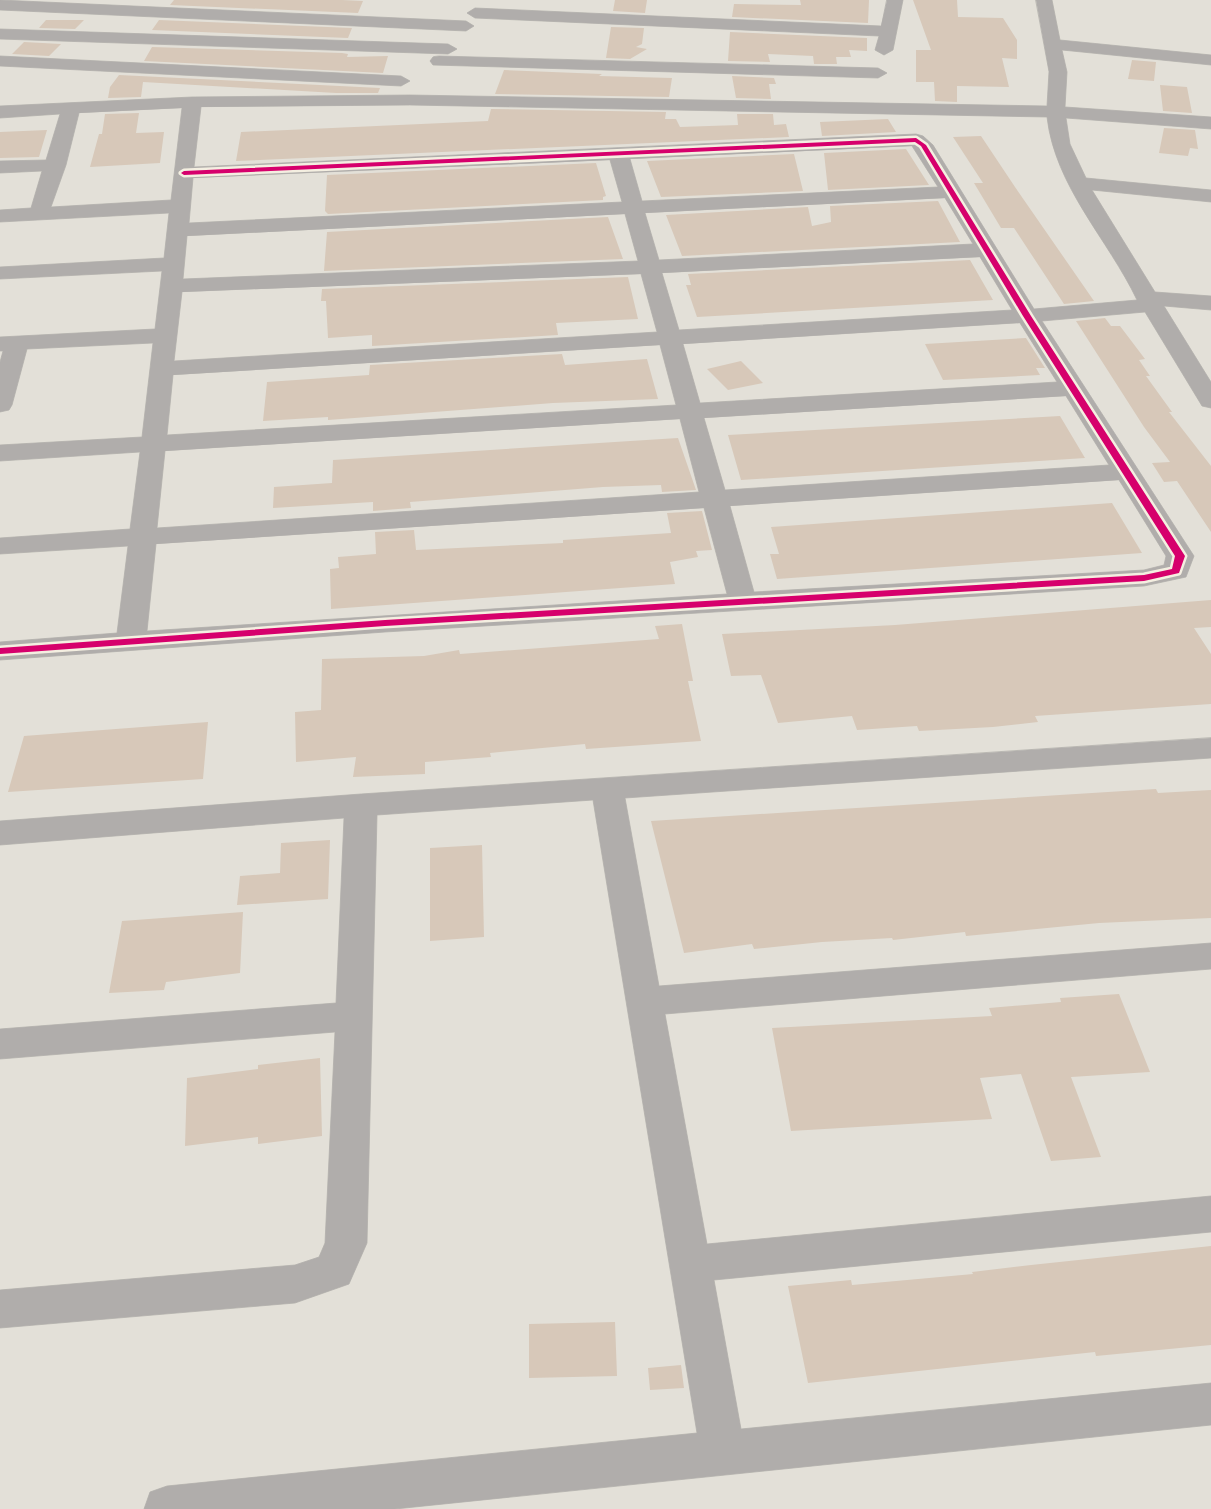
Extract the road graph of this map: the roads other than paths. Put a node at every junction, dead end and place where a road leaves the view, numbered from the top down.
1 (895, 0) edge
2 (1044, 0) edge
3 (0, 5) edge
4 (475, 13) edge
5 (888, 31) junction
6 (0, 34) edge
7 (1052, 44) junction
8 (1211, 60) edge
9 (0, 61) edge
10 (440, 61) junction
11 (878, 72) junction
12 (873, 95) dead end
13 (410, 100) junction
14 (192, 103) junction
15 (71, 108) junction
16 (0, 112) edge
17 (1056, 112) junction
18 (1211, 123) edge
19 (618, 152) junction
20 (56, 164) junction
21 (0, 167) edge
22 (184, 173) junction
23 (1078, 183) junction
24 (952, 192) junction
25 (1211, 195) edge
26 (180, 205) junction
27 (634, 207) junction
28 (39, 214) junction
29 (0, 216) edge
30 (178, 230) junction
31 (987, 250) junction
32 (650, 267) junction
33 (0, 273) edge
34 (172, 275) junction
35 (1149, 302) junction
36 (1211, 303) edge
37 (1027, 316) junction
38 (166, 335) junction
39 (670, 338) junction
40 (8, 343) edge
41 (162, 369) junction
42 (1072, 388) junction
43 (1211, 401) edge
44 (0, 405) edge
45 (690, 410) junction
46 (153, 443) junction
47 (0, 453) edge
48 (1126, 472) junction
49 (715, 501) junction
50 (142, 537) junction
51 (0, 546) edge
52 (743, 602) junction
53 (131, 642) junction
54 (0, 651) edge
55 (1211, 747) edge
56 (607, 789) junction
57 (361, 805) junction
58 (0, 833) edge
59 (1211, 956) edge
60 (644, 1001) junction
61 (354, 1016) junction
62 (0, 1044) edge
63 (1211, 1214) edge
64 (690, 1264) junction
65 (0, 1309) edge
66 (1211, 1404) edge
67 (723, 1454) junction
68 (167, 1509) edge

1 - 5 street
2 - 7 street
3 - 4 street
4 - 5 street
4 - 10 street
5 - 11 street
6 - 10 street
7 - 8 street
7 - 17 street
9 - 13 street
10 - 11 street
11 - 12 street
13 - 14 street
13 - 17 street
14 - 15 street
14 - 22 street
15 - 16 street
15 - 20 street
17 - 18 street
17 - 23 street
19 - 22 street
19 - 24 street
19 - 27 street
20 - 21 street
20 - 28 street
22 - 26 street
23 - 25 street
23 - 35 street
24 - 27 street
24 - 31 street
26 - 28 street
26 - 30 street
27 - 30 street
27 - 32 street
28 - 29 street
30 - 34 street
31 - 32 street
31 - 37 street
32 - 34 street
32 - 39 street
33 - 34 street
34 - 38 street
35 - 36 street
35 - 37 street
35 - 43 street
37 - 39 street
37 - 42 street
38 - 40 street
38 - 41 street
39 - 41 street
39 - 45 street
40 - 44 street
41 - 46 street
42 - 45 street
42 - 48 street
45 - 46 street
45 - 49 street
46 - 47 street
46 - 50 street
48 - 49 street
48 - 52 street
49 - 50 street
49 - 52 street
50 - 51 street
50 - 53 street
52 - 53 street
53 - 54 street
55 - 56 street
56 - 57 street
56 - 60 street
57 - 58 street
57 - 61 street
59 - 60 street
60 - 64 street
61 - 62 street
61 - 65 street
63 - 64 street
64 - 67 street
66 - 67 street
67 - 68 street

